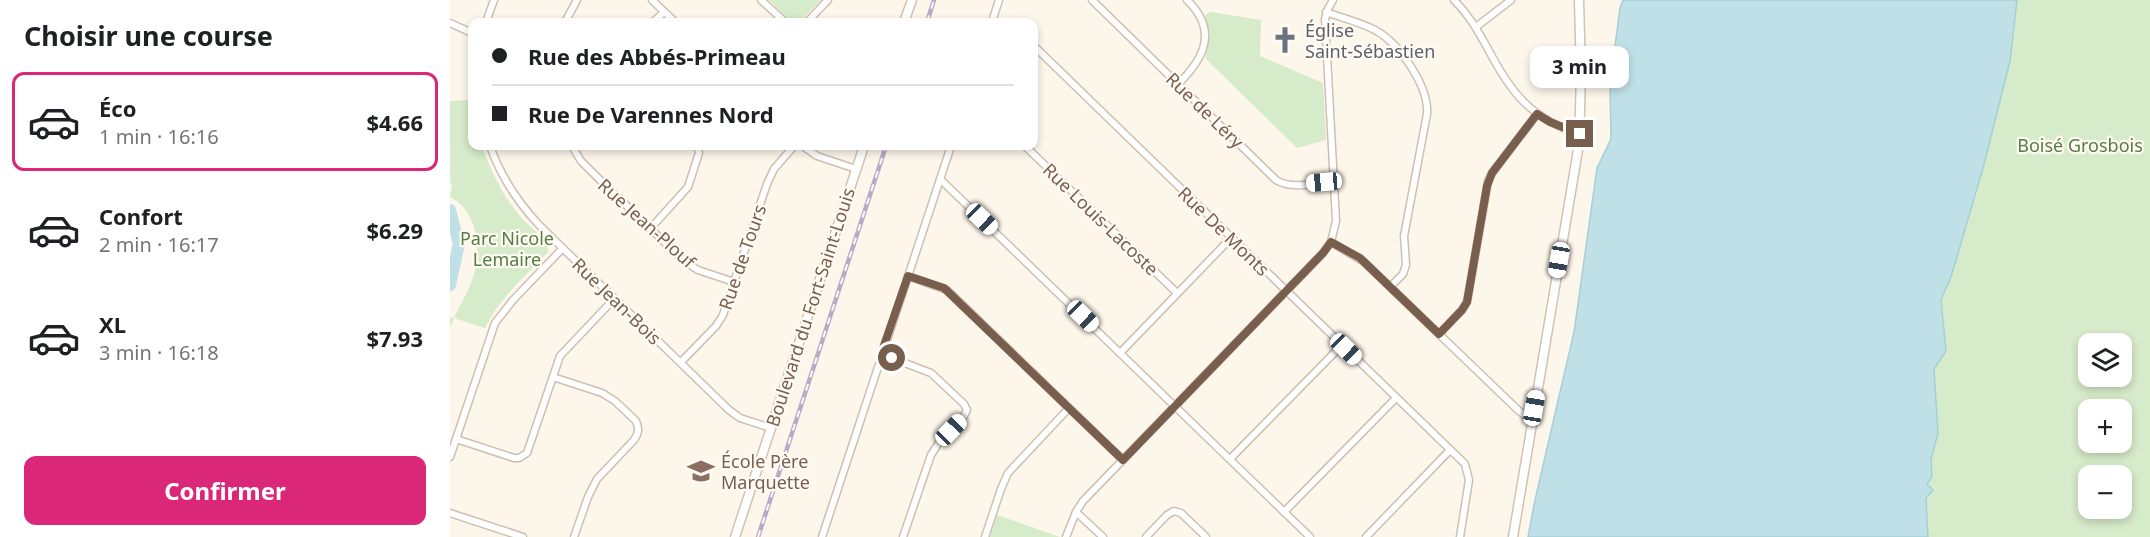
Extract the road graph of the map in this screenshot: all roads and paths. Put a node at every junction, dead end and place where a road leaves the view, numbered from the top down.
1 (494, 0) edge
2 (577, 0) edge
3 (652, 0) edge
4 (761, 0) edge
5 (828, 0) edge
6 (912, 0) edge
7 (999, 0) edge
8 (1092, 0) edge
9 (1187, 0) edge
10 (1333, 0) edge
11 (1454, 0) edge
12 (1510, 0) edge
13 (1579, 0) edge
14 (664, 12) junction
15 (1326, 12) junction
16 (487, 18) edge
17 (567, 18) edge
18 (657, 18) edge
19 (671, 18) edge
20 (781, 18) edge
21 (811, 18) edge
22 (905, 18) edge
23 (993, 18) edge
24 (450, 23) edge
25 (1476, 27) junction
26 (468, 31) edge
27 (1038, 50) edge
28 (1178, 84) junction
29 (1537, 114) junction
30 (1580, 134) junction
31 (492, 150) edge
32 (575, 150) edge
33 (698, 150) edge
34 (791, 150) edge
35 (808, 150) edge
36 (863, 150) edge
37 (950, 150) edge
38 (1029, 150) edge
39 (856, 169) junction
40 (940, 178) junction
41 (1334, 181) junction
42 (650, 229) junction
43 (1232, 238) junction
44 (1331, 242) junction
45 (562, 249) junction
46 (908, 276) junction
47 (734, 282) junction
48 (1390, 287) junction
49 (1287, 291) junction
50 (1177, 293) junction
51 (614, 299) junction
52 (1439, 334) junction
53 (1342, 345) junction
54 (1120, 353) junction
55 (881, 354) junction
56 (681, 362) junction
57 (553, 377) junction
58 (1396, 398) junction
59 (1175, 406) junction
60 (1069, 408) junction
61 (1533, 418) junction
62 (771, 428) junction
63 (456, 439) junction
64 (1450, 450) junction
65 (450, 457) edge
66 (1230, 459) junction
67 (1123, 460) junction
68 (1076, 512) junction
69 (1284, 512) junction
70 (450, 513) edge
71 (500, 529) junction
72 (497, 537) edge
73 (524, 537) edge
74 (574, 537) edge
75 (735, 537) edge
76 (822, 537) edge
77 (903, 537) edge
78 (985, 537) edge
79 (1066, 537) edge
80 (1103, 537) edge
81 (1146, 537) edge
82 (1206, 537) edge
83 (1310, 537) edge
84 (1366, 537) edge
85 (1460, 537) edge
86 (1513, 537) edge

1 - 16 street
2 - 17 street
3 - 14 street
4 - 20 street
5 - 21 street
6 - 22 street
7 - 23 street
8 - 28 street, Rue de Léry
9 - 28 street
10 - 15 street
11 - 25 street
12 - 25 street
13 - 30 street
14 - 18 street
14 - 19 street
15 - 41 street
15 - 48 street
24 - 26 street
25 - 29 street
27 - 43 street, Rue De Monts
28 - 41 street, Rue de Léry
29 - 30 street
29 - 52 street
30 - 61 street
31 - 45 street, Rue Jean-Bois
32 - 42 street, Rue Jean-Plouf
33 - 42 street
34 - 47 street, Rue de Tours
35 - 39 street
36 - 39 street, Boulevard du Fort-Saint-Louis
37 - 40 street
38 - 50 street, Rue Louis-Lacoste
39 - 62 street, Boulevard du Fort-Saint-Louis
40 - 46 street
40 - 54 street
41 - 44 street
42 - 47 street, Rue Jean-Plouf
43 - 49 street, Rue De Monts
43 - 50 street
44 - 48 street
44 - 49 street
45 - 51 street, Rue Jean-Bois
45 - 63 street
46 - 55 street
46 - 60 street
47 - 56 street, Rue de Tours
48 - 52 street
49 - 53 street, Rue De Monts
49 - 59 street
50 - 54 street
51 - 56 street, Rue Jean-Bois
51 - 57 street
52 - 61 street
53 - 58 street, Rue De Monts
53 - 66 street
54 - 59 street
55 - 76 street
55 - 77 street
56 - 62 street, Rue Jean-Bois
57 - 63 street
57 - 74 street
58 - 64 street, Rue De Monts
58 - 69 street
59 - 66 street
59 - 67 street
60 - 67 street
60 - 78 street
61 - 86 street
62 - 75 street, Boulevard du Fort-Saint-Louis
63 - 65 street
64 - 84 street
64 - 85 street, Rue De Monts
66 - 69 street
67 - 68 street
68 - 79 street
68 - 80 street
69 - 83 street
70 - 71 street
71 - 72 street
71 - 73 street
81 - 82 street

